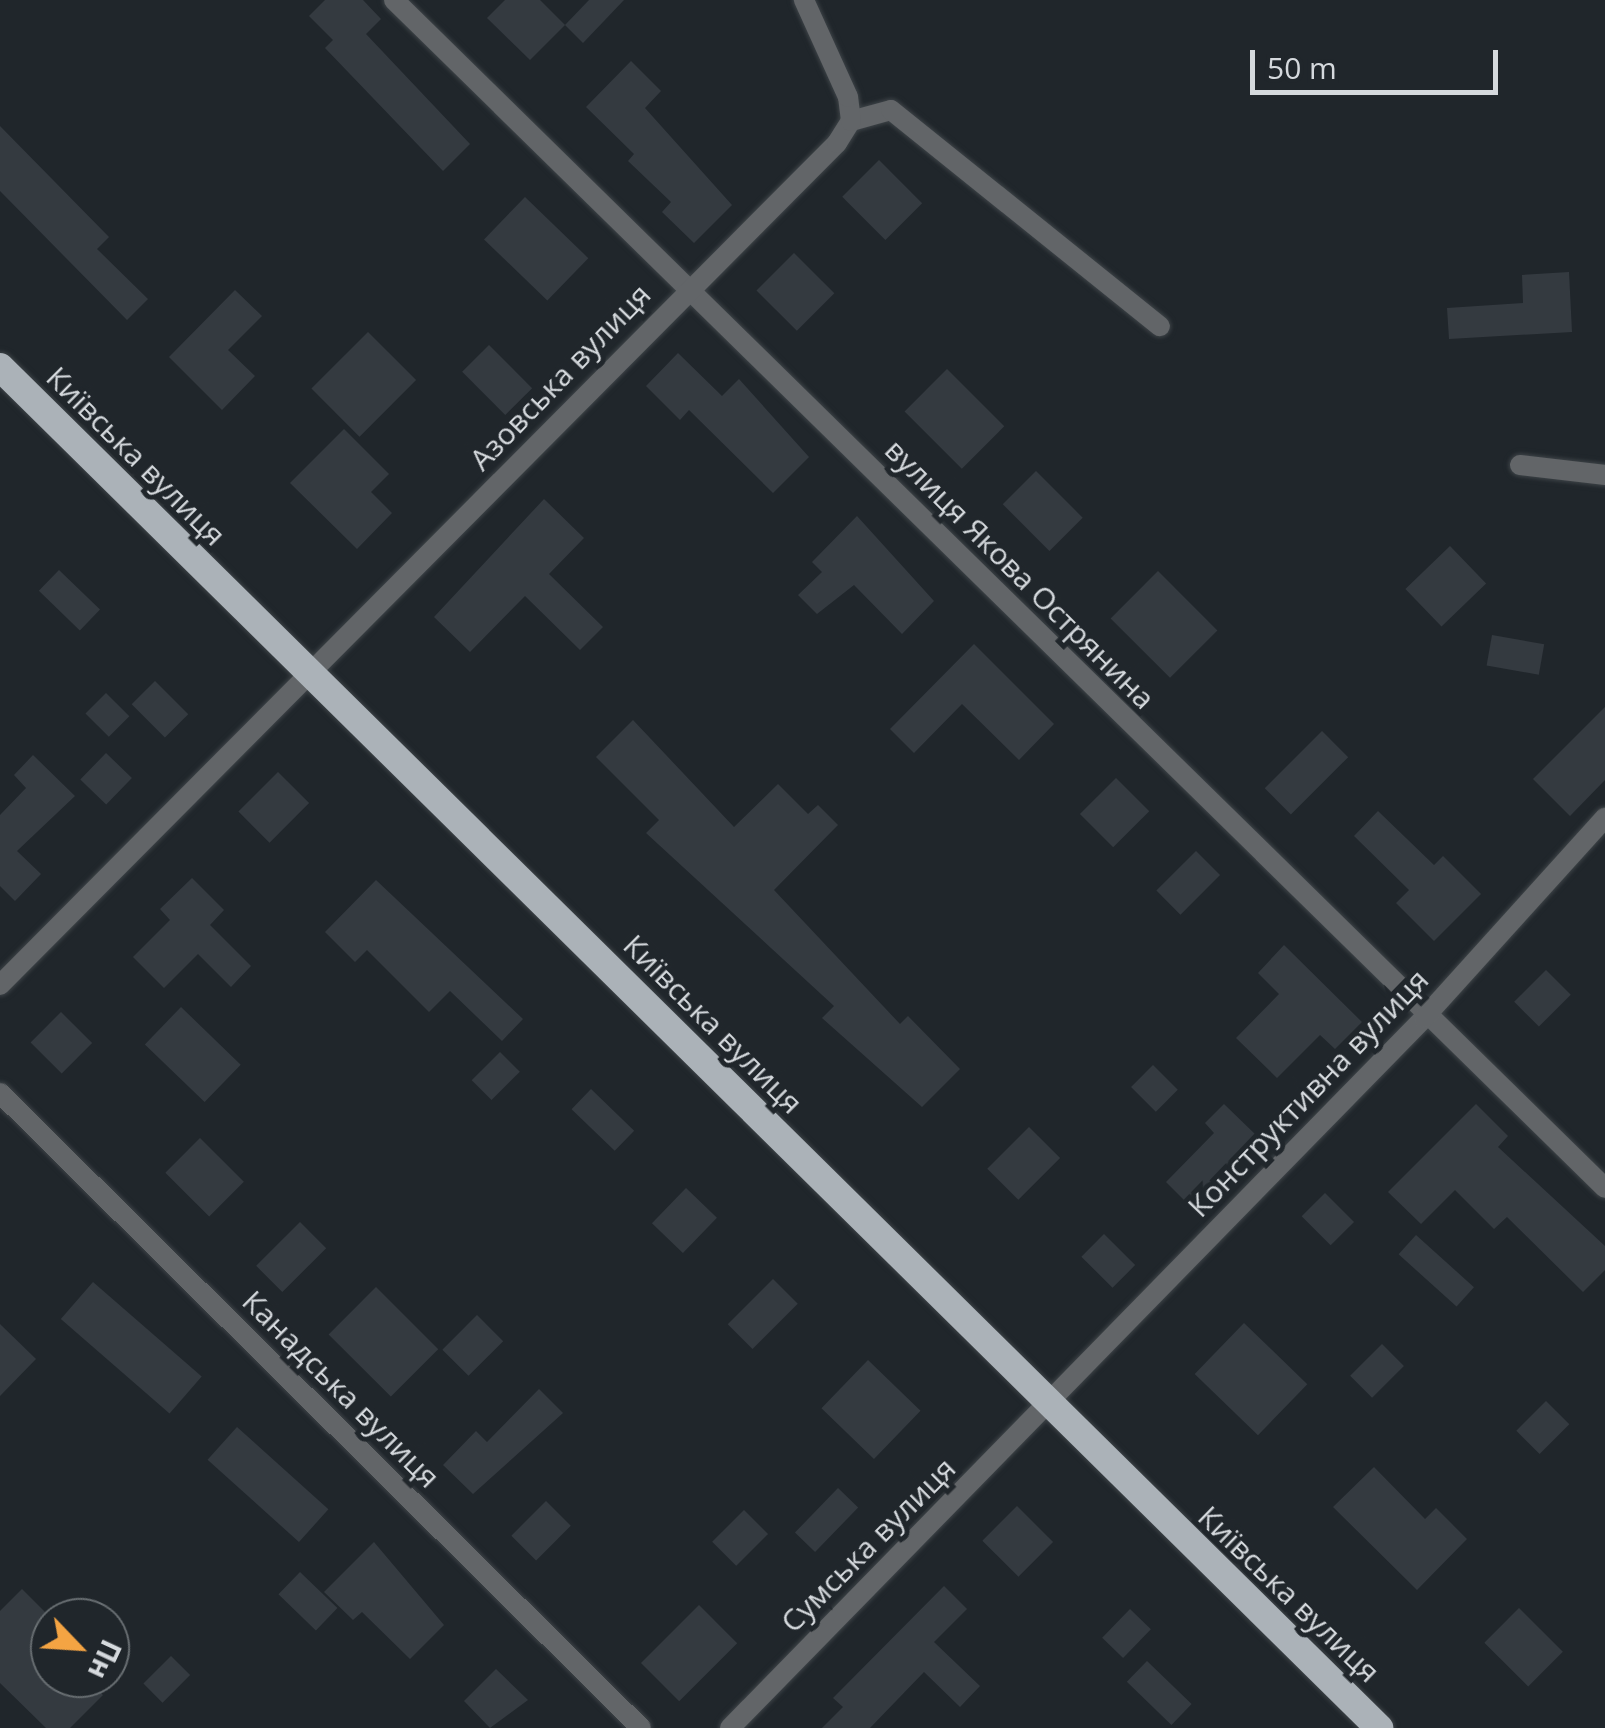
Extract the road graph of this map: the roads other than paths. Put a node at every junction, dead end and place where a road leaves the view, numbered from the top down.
1 (394, 0) edge
2 (804, 0) edge
3 (851, 121) junction
4 (688, 287) junction
5 (1160, 326) dead end
6 (0, 367) edge
7 (1520, 465) dead end
8 (1605, 475) edge
9 (312, 676) junction
10 (1605, 818) edge
11 (0, 985) edge
12 (1424, 1018) junction
13 (0, 1093) edge
14 (1605, 1188) edge
15 (1049, 1404) junction
16 (640, 1728) edge
17 (730, 1728) edge
18 (1379, 1728) edge

1 - 4 street, вулиця Якова Острянина
2 - 3 street
3 - 4 street, Азовська вулиця
3 - 5 street
4 - 9 street, Азовська вулиця
4 - 12 street, вулиця Якова Острянина
6 - 9 highway, Київська вулиця
7 - 8 street
9 - 11 street, Азовська вулиця
9 - 15 highway, Київська вулиця
10 - 12 street, Конструктивна вулиця
12 - 14 street, вулиця Якова Острянина
12 - 15 street, Конструктивна вулиця
13 - 16 street, Канадська вулиця
15 - 17 street, Сумська вулиця
15 - 18 highway, Київська вулиця

